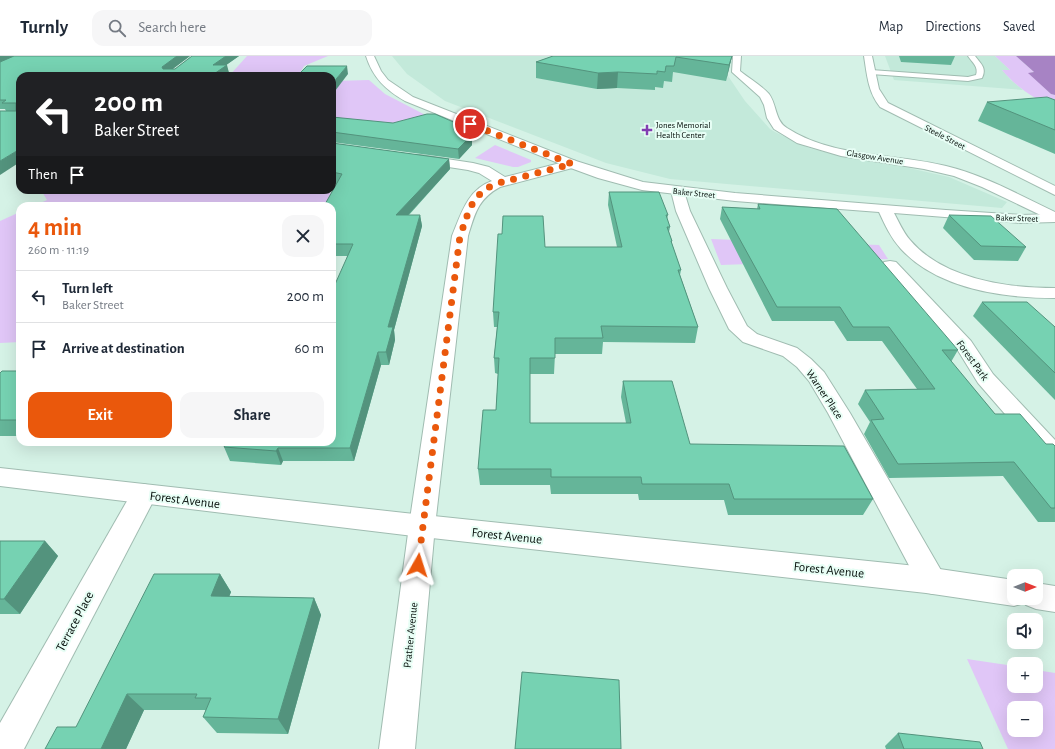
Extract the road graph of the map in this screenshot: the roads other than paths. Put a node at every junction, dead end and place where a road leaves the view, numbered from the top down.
1 (370, 56) edge
2 (737, 56) edge
3 (868, 56) edge
4 (971, 56) edge
5 (871, 72) junction
6 (410, 158) edge
7 (572, 164) junction
8 (504, 182) junction
9 (678, 191) junction
10 (1055, 191) edge
11 (884, 208) junction
12 (1055, 218) edge
13 (890, 266) dead end
14 (1055, 294) edge
15 (1055, 455) edge
16 (0, 477) edge
17 (144, 494) junction
18 (422, 526) junction
19 (932, 580) junction
20 (1007, 592) edge
21 (1043, 597) edge
22 (1055, 599) edge
23 (5, 749) edge
24 (397, 749) edge

1 - 7 street, Baker Street
2 - 12 street, Glasgow Avenue
3 - 5 street, Steele Street
4 - 5 lane
5 - 10 street, Steele Street
6 - 8 street
7 - 8 street, Prather Avenue
7 - 9 street, Baker Street
8 - 18 street, Prather Avenue
9 - 11 street, Baker Street
9 - 19 street, Warner Place
11 - 12 street, Baker Street
11 - 14 street
13 - 15 street, Forest Park
16 - 17 street, Forest Avenue
17 - 18 street, Forest Avenue
17 - 23 street, Terrace Place
18 - 19 street, Forest Avenue
18 - 24 street, Prather Avenue
19 - 20 street, Forest Avenue
21 - 22 street

